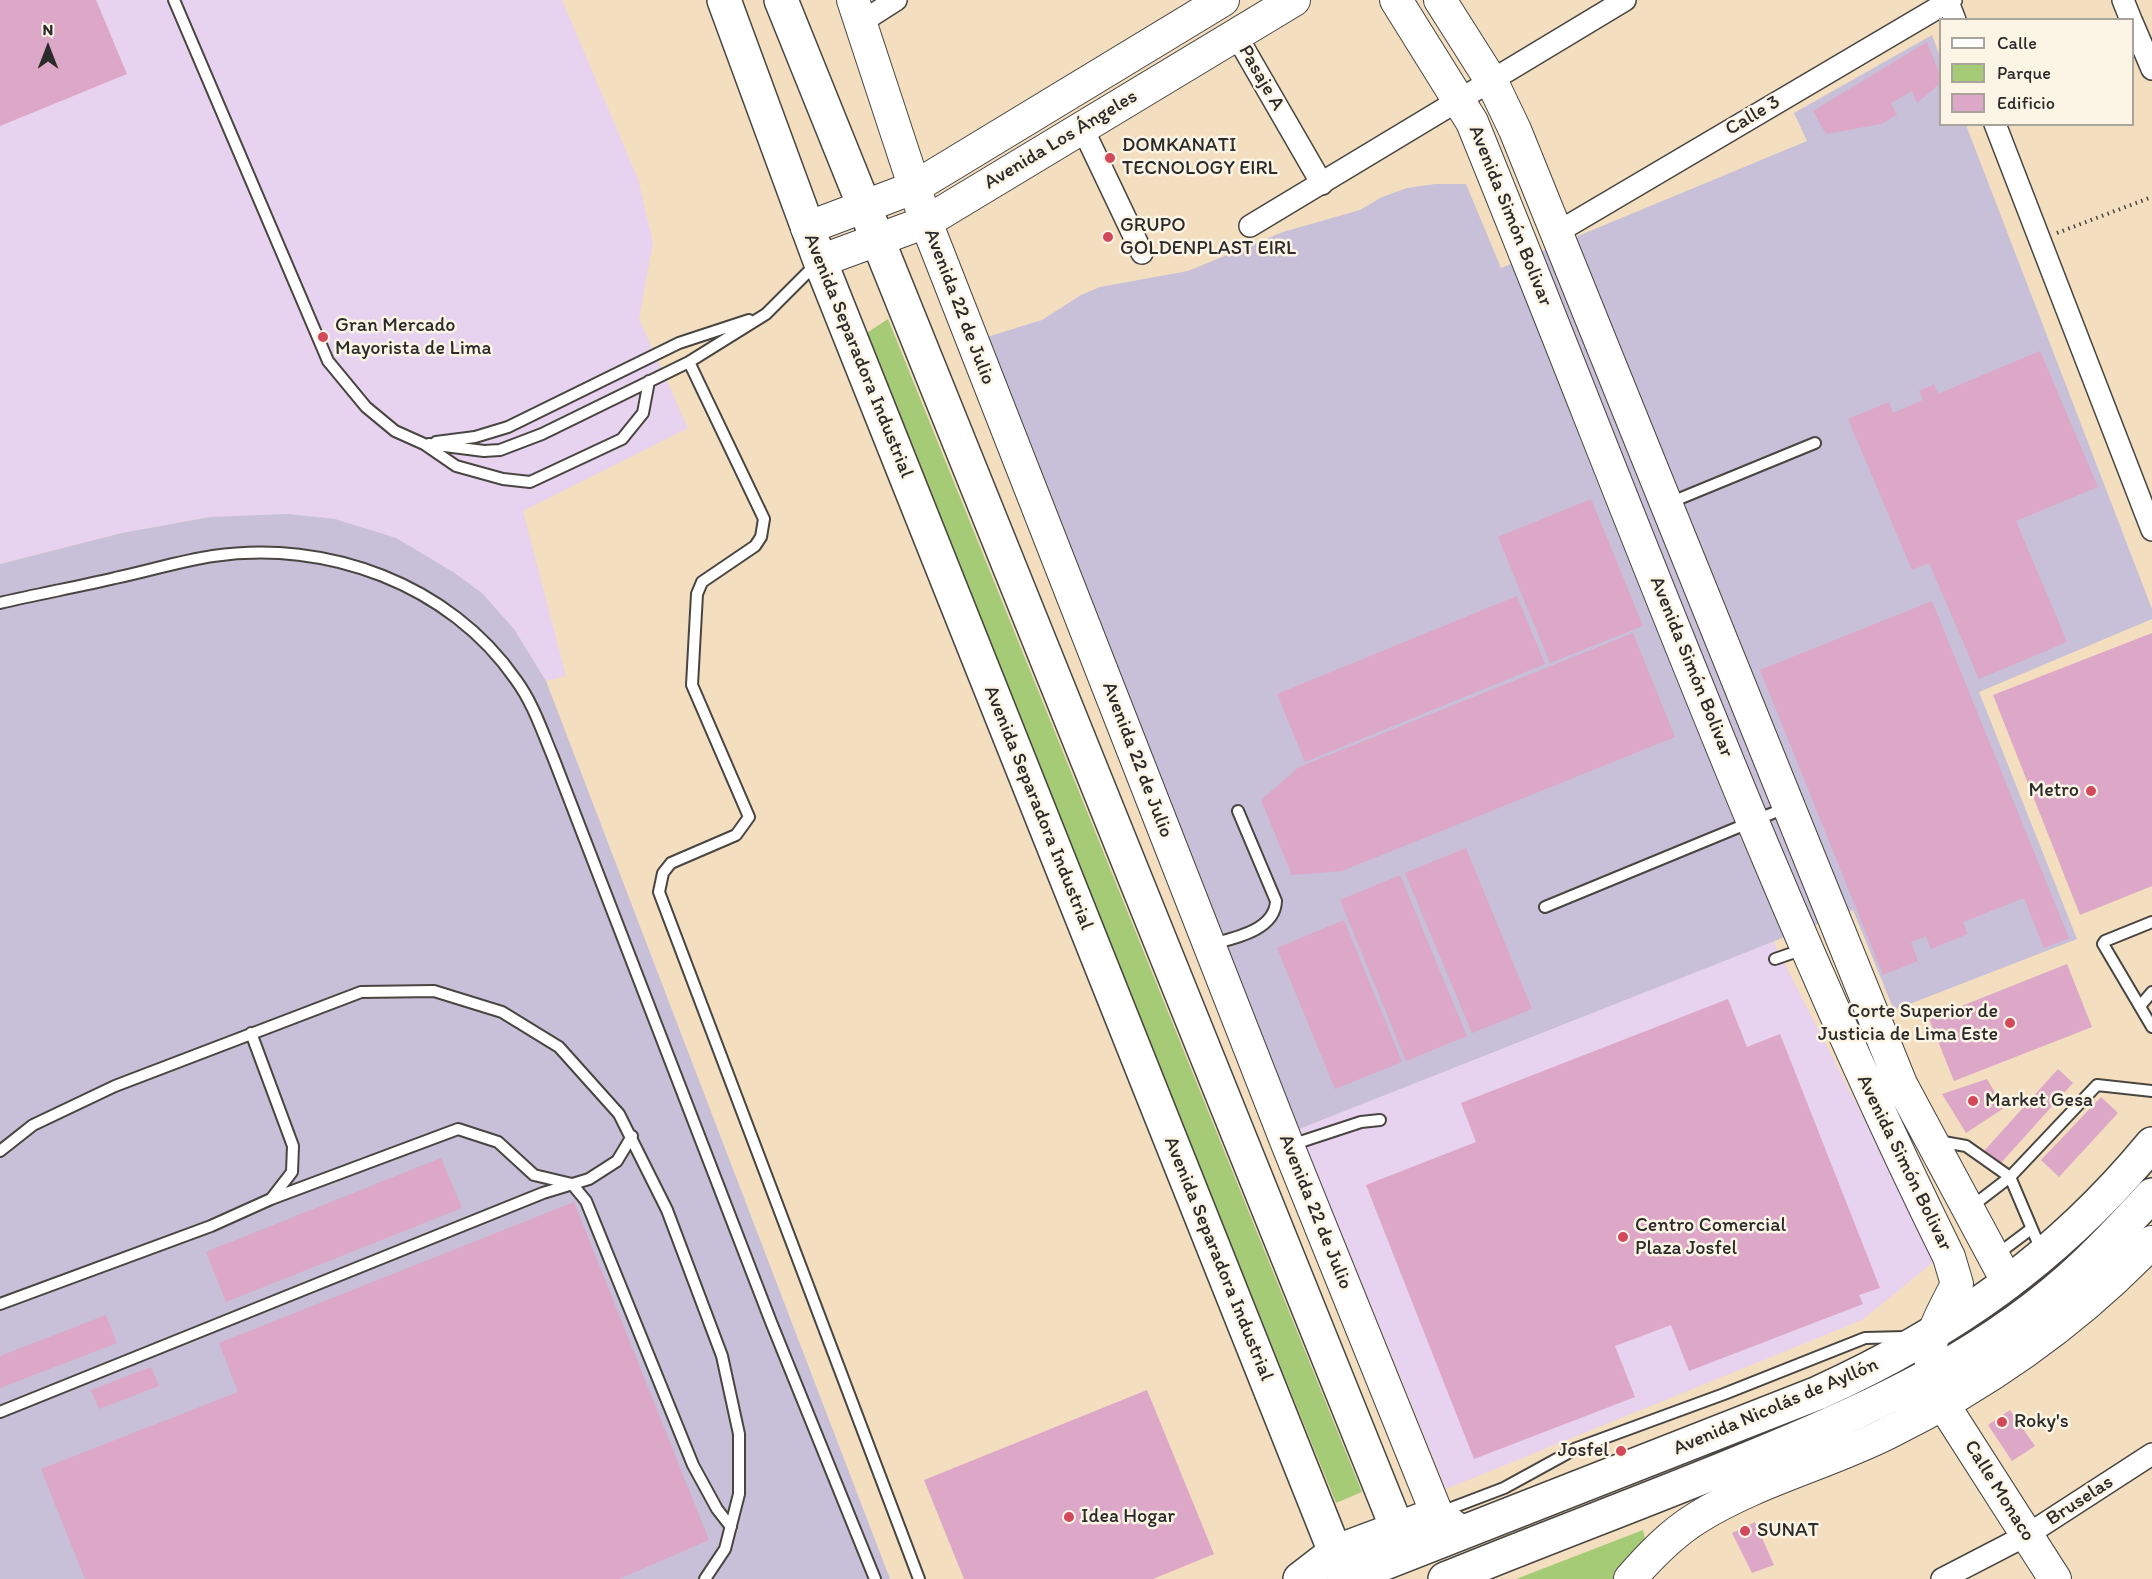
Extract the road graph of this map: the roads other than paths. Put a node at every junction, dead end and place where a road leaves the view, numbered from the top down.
1 (174, 0) edge
2 (724, 0) edge
3 (781, 0) edge
4 (896, 0) edge
5 (1223, 0) edge
6 (1294, 0) edge
7 (1396, 0) edge
8 (1440, 0) edge
9 (1625, 0) edge
10 (2123, 0) edge
11 (1926, 6) edge
12 (1951, 7) edge
13 (856, 12) edge
14 (2131, 18) edge
15 (2134, 26) edge
16 (1236, 35) junction
17 (2152, 69) edge
18 (1492, 82) junction
19 (1459, 100) junction
20 (1996, 126) edge
21 (1082, 127) junction
22 (1322, 184) junction
23 (913, 188) junction
24 (863, 207) junction
25 (926, 222) junction
26 (1250, 226) dead end
27 (807, 228) junction
28 (1556, 233) junction
29 (877, 240) junction
30 (1142, 253) dead end
31 (820, 261) junction
32 (766, 314) junction
33 (689, 362) junction
34 (649, 381) junction
35 (1815, 443) dead end
36 (424, 444) junction
37 (1666, 505) junction
38 (2152, 530) edge
39 (0, 603) edge
40 (1789, 806) junction
41 (1238, 811) dead end
42 (1753, 821) junction
43 (1545, 908) dead end
44 (2152, 921) edge
45 (1209, 944) junction
46 (1805, 949) junction
47 (1775, 959) dead end
48 (2152, 992) edge
49 (2140, 1006) junction
50 (2152, 1027) edge
51 (251, 1034) junction
52 (2152, 1091) edge
53 (1380, 1120) dead end
54 (632, 1136) junction
55 (1931, 1140) junction
56 (2152, 1144) edge
57 (1288, 1146) junction
58 (0, 1151) edge
59 (2010, 1177) junction
60 (572, 1184) junction
61 (2152, 1195) edge
62 (271, 1199) junction
63 (1968, 1209) junction
64 (2037, 1242) junction
65 (2152, 1242) edge
66 (2001, 1270) junction
67 (1957, 1284) junction
68 (0, 1304) edge
69 (1930, 1336) junction
70 (1938, 1389) junction
71 (0, 1412) edge
72 (2152, 1454) edge
73 (1449, 1523) junction
74 (731, 1527) junction
75 (1396, 1528) junction
76 (2026, 1535) junction
77 (1340, 1565) edge
78 (1465, 1575) edge
79 (705, 1579) edge
80 (875, 1579) edge
81 (919, 1579) edge
82 (1300, 1579) edge
83 (1630, 1579) edge
84 (1942, 1579) edge
85 (2055, 1579) edge

1 - 36 lane
2 - 27 main road, Avenida Separadora Industrial
3 - 24 main road
4 - 13 street
5 - 23 street, Avenida Los Ángeles
6 - 16 street, Avenida Los Ángeles
7 - 19 street, Avenida Simón Bolivar
8 - 18 street, Avenida Simón Bolivar
9 - 18 street
10 - 14 street
11 - 12 street, Calle 3
11 - 28 street, Calle 3
13 - 23 street, Avenida 22 de Julio
15 - 17 street
16 - 21 street, Avenida Los Ángeles
16 - 22 street, Pasaje A
18 - 19 street
18 - 28 street, Avenida Simón Bolivar
19 - 22 street
19 - 42 street, Avenida Simón Bolivar
20 - 38 street
21 - 25 street, Avenida Los Ángeles
21 - 30 street
22 - 26 street
23 - 24 street, Avenida Los Ángeles
23 - 25 street, Avenida 22 de Julio
24 - 27 street, Avenida Los Ángeles
24 - 29 main road
25 - 29 street, Avenida Los Ángeles
25 - 45 street, Avenida 22 de Julio
27 - 31 main road, Avenida Separadora Industrial
28 - 37 street, Avenida Simón Bolivar
29 - 31 street, Avenida Los Ángeles
29 - 75 main road
31 - 32 lane
31 - 77 main road, Avenida Separadora Industrial
32 - 33 lane
32 - 36 lane
33 - 34 lane
33 - 81 lane
34 - 36 lane
34 - 36 lane
35 - 37 lane
37 - 40 street, Avenida Simón Bolivar
39 - 80 lane
40 - 42 lane
40 - 55 street, Avenida Simón Bolivar
41 - 45 lane
42 - 43 lane
42 - 46 street, Avenida Simón Bolivar
44 - 49 lane
45 - 57 street, Avenida 22 de Julio
46 - 47 lane
46 - 67 street, Avenida Simón Bolivar
48 - 49 lane
49 - 50 lane
51 - 54 lane
51 - 58 lane
51 - 62 lane
52 - 59 lane
53 - 57 lane
54 - 60 lane
54 - 74 lane
55 - 59 lane
55 - 63 street, Avenida Simón Bolivar
56 - 64 main road, Avenida Nicolás de Ayllón
57 - 73 street, Avenida 22 de Julio
59 - 63 lane
59 - 64 lane
60 - 62 lane
60 - 71 lane
60 - 74 lane
61 - 70 main road, Avenida Nicolás de Ayllón
62 - 68 lane
63 - 66 street, Avenida Simón Bolivar
64 - 66 main road, Avenida Nicolás de Ayllón
65 - 70 street, Avenida Nicolás de Ayllón
66 - 67 street
66 - 69 main road, Avenida Nicolás de Ayllón
67 - 69 street
69 - 70 street
69 - 73 main road, Avenida Nicolás de Ayllón
70 - 76 street, Calle Monaco
70 - 78 main road, Avenida Nicolás de Ayllón
70 - 83 street, Avenida Nicolás de Ayllón
72 - 76 street, Bruselas
73 - 75 main road
73 - 77 main road, Avenida Nicolás de Ayllón
73 - 78 street
74 - 79 lane
75 - 77 main road
76 - 84 street, Bruselas
76 - 85 street, Calle Monaco
77 - 82 main road

